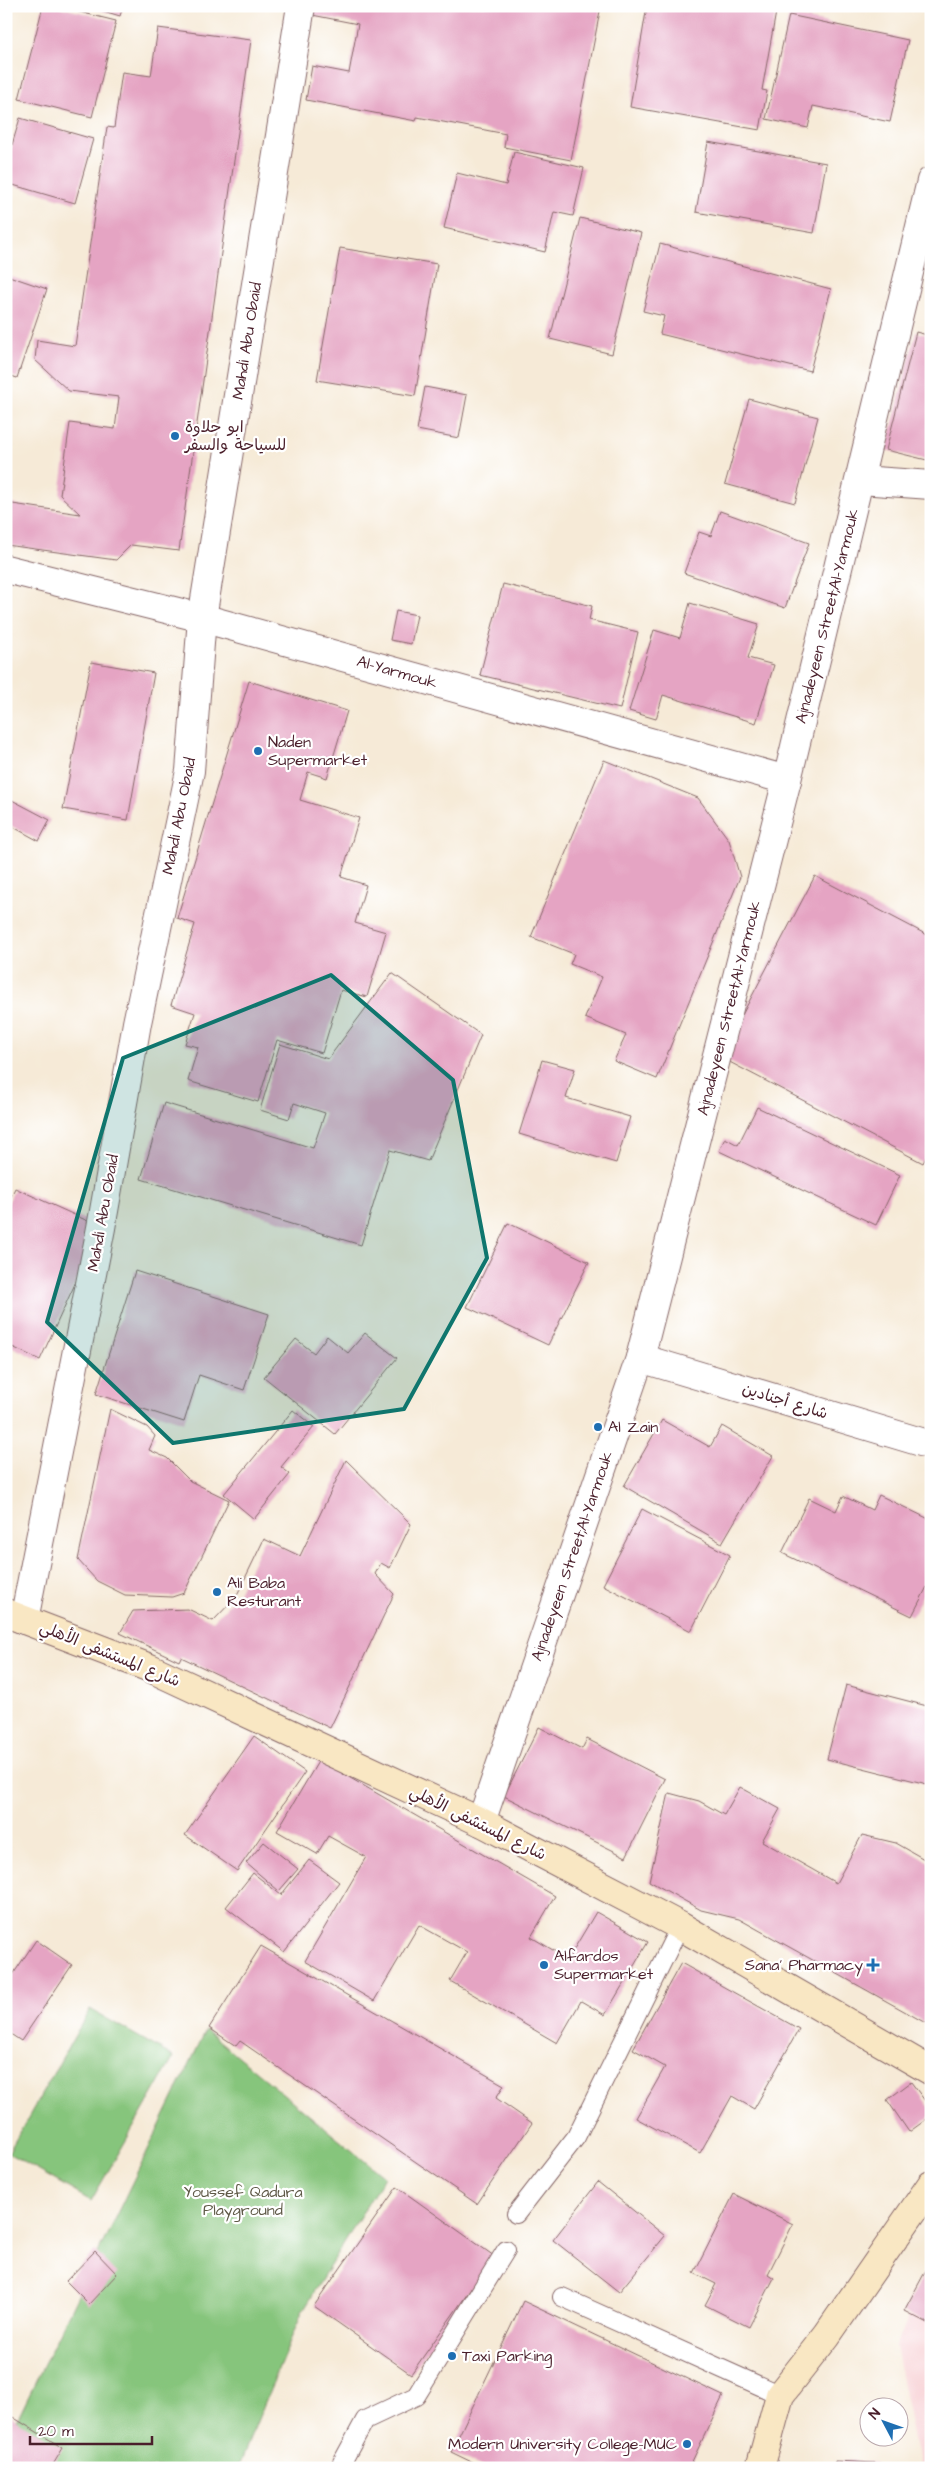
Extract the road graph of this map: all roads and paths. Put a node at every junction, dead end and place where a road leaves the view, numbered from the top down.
1 (301, 6) edge
2 (931, 181) edge
3 (860, 480) junction
4 (931, 484) edge
5 (6, 569) edge
6 (202, 618) junction
7 (787, 780) junction
8 (640, 1358) junction
9 (931, 1445) edge
10 (15, 1616) edge
11 (481, 1822) junction
12 (680, 1926) junction
13 (931, 2071) edge
14 (931, 2185) edge
15 (516, 2214) dead end
16 (506, 2250) dead end
17 (562, 2297) dead end
18 (780, 2394) junction
19 (339, 2468) edge
20 (760, 2468) edge

1 - 6 street, Mahdi Abu Obaid
2 - 3 street, Ajnadeyeen Street;Al-Yarmouk
3 - 4 street
3 - 7 street, Ajnadeyeen Street;Al-Yarmouk
5 - 6 street, Al-Yarmouk
6 - 7 street, Al-Yarmouk
6 - 10 street, Mahdi Abu Obaid
7 - 8 street, Ajnadeyeen Street;Al-Yarmouk
8 - 9 street, شارع أجنادين
8 - 11 street, Ajnadeyeen Street;Al-Yarmouk
10 - 11 street, شارع المستشفى الأهلي
11 - 12 street, شارع المستشفى الأهلي
12 - 13 street, شارع المستشفى الأهلي
12 - 15 lane
14 - 18 street
16 - 19 lane
17 - 18 lane
18 - 20 street

